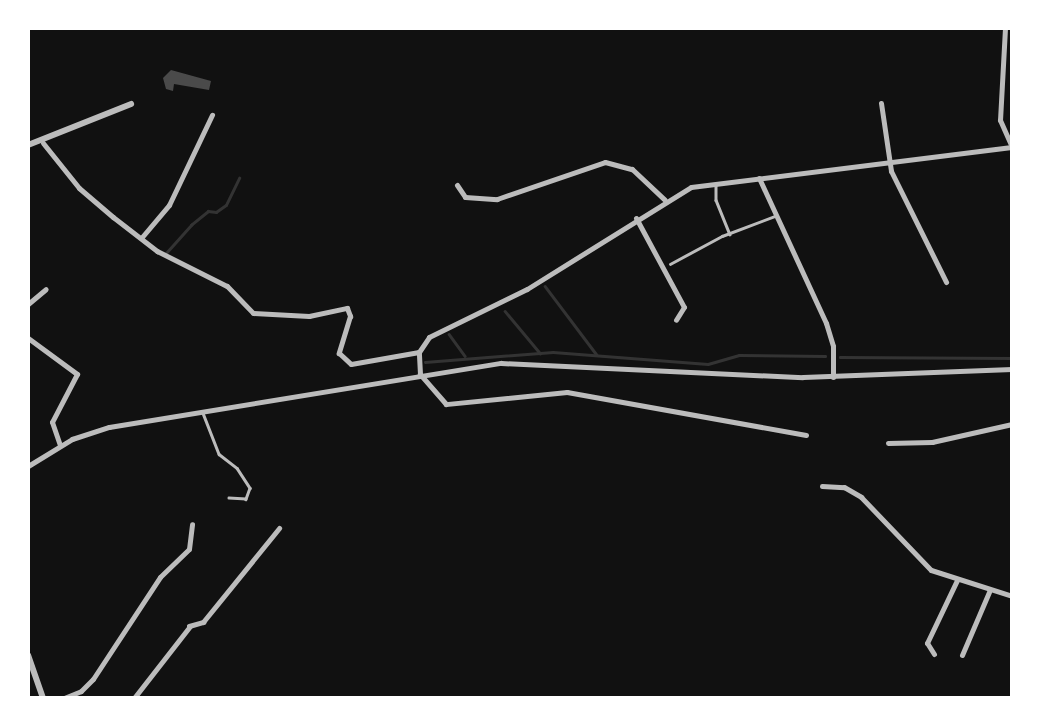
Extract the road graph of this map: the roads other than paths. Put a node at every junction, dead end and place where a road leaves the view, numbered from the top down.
1 (1005, 28) edge
2 (881, 103) dead end
3 (131, 104) dead end
4 (212, 115) dead end
5 (43, 142) junction
6 (28, 145) edge
7 (1012, 147) edge
8 (890, 163) junction
9 (759, 178) junction
10 (716, 183) junction
11 (457, 185) dead end
12 (665, 200) junction
13 (775, 216) junction
14 (636, 218) junction
15 (730, 234) junction
16 (142, 237) junction
17 (670, 264) dead end
18 (946, 282) dead end
19 (46, 289) dead end
20 (28, 304) edge
21 (676, 320) dead end
22 (28, 338) edge
23 (419, 352) junction
24 (1012, 369) edge
25 (420, 373) junction
26 (833, 377) junction
27 (202, 410) junction
28 (1012, 424) edge
29 (806, 435) dead end
30 (888, 443) dead end
31 (60, 445) junction
32 (28, 466) edge
33 (822, 486) dead end
34 (229, 498) dead end
35 (192, 524) dead end
36 (279, 528) dead end
37 (957, 580) junction
38 (989, 592) junction
39 (1012, 596) edge
40 (934, 654) dead end
41 (28, 655) edge
42 (962, 655) dead end
43 (43, 698) edge
44 (64, 698) edge
45 (134, 698) edge

1 - 7 street
2 - 8 street
3 - 5 street
4 - 16 street
5 - 6 street
5 - 16 street
7 - 8 street
8 - 9 street
8 - 18 street
9 - 10 street
9 - 13 street
10 - 12 street
10 - 15 lane
11 - 12 street
12 - 14 street
13 - 15 lane
13 - 26 street
14 - 21 street
14 - 23 street
15 - 17 lane
16 - 23 street
19 - 20 street
22 - 31 street
23 - 25 street
24 - 26 street
25 - 26 street
25 - 27 street
25 - 29 street
27 - 31 street
27 - 34 lane
28 - 30 street
31 - 32 street
33 - 37 street
35 - 44 street
36 - 45 street
37 - 38 street
37 - 40 street
38 - 39 street
38 - 42 street
41 - 43 street

